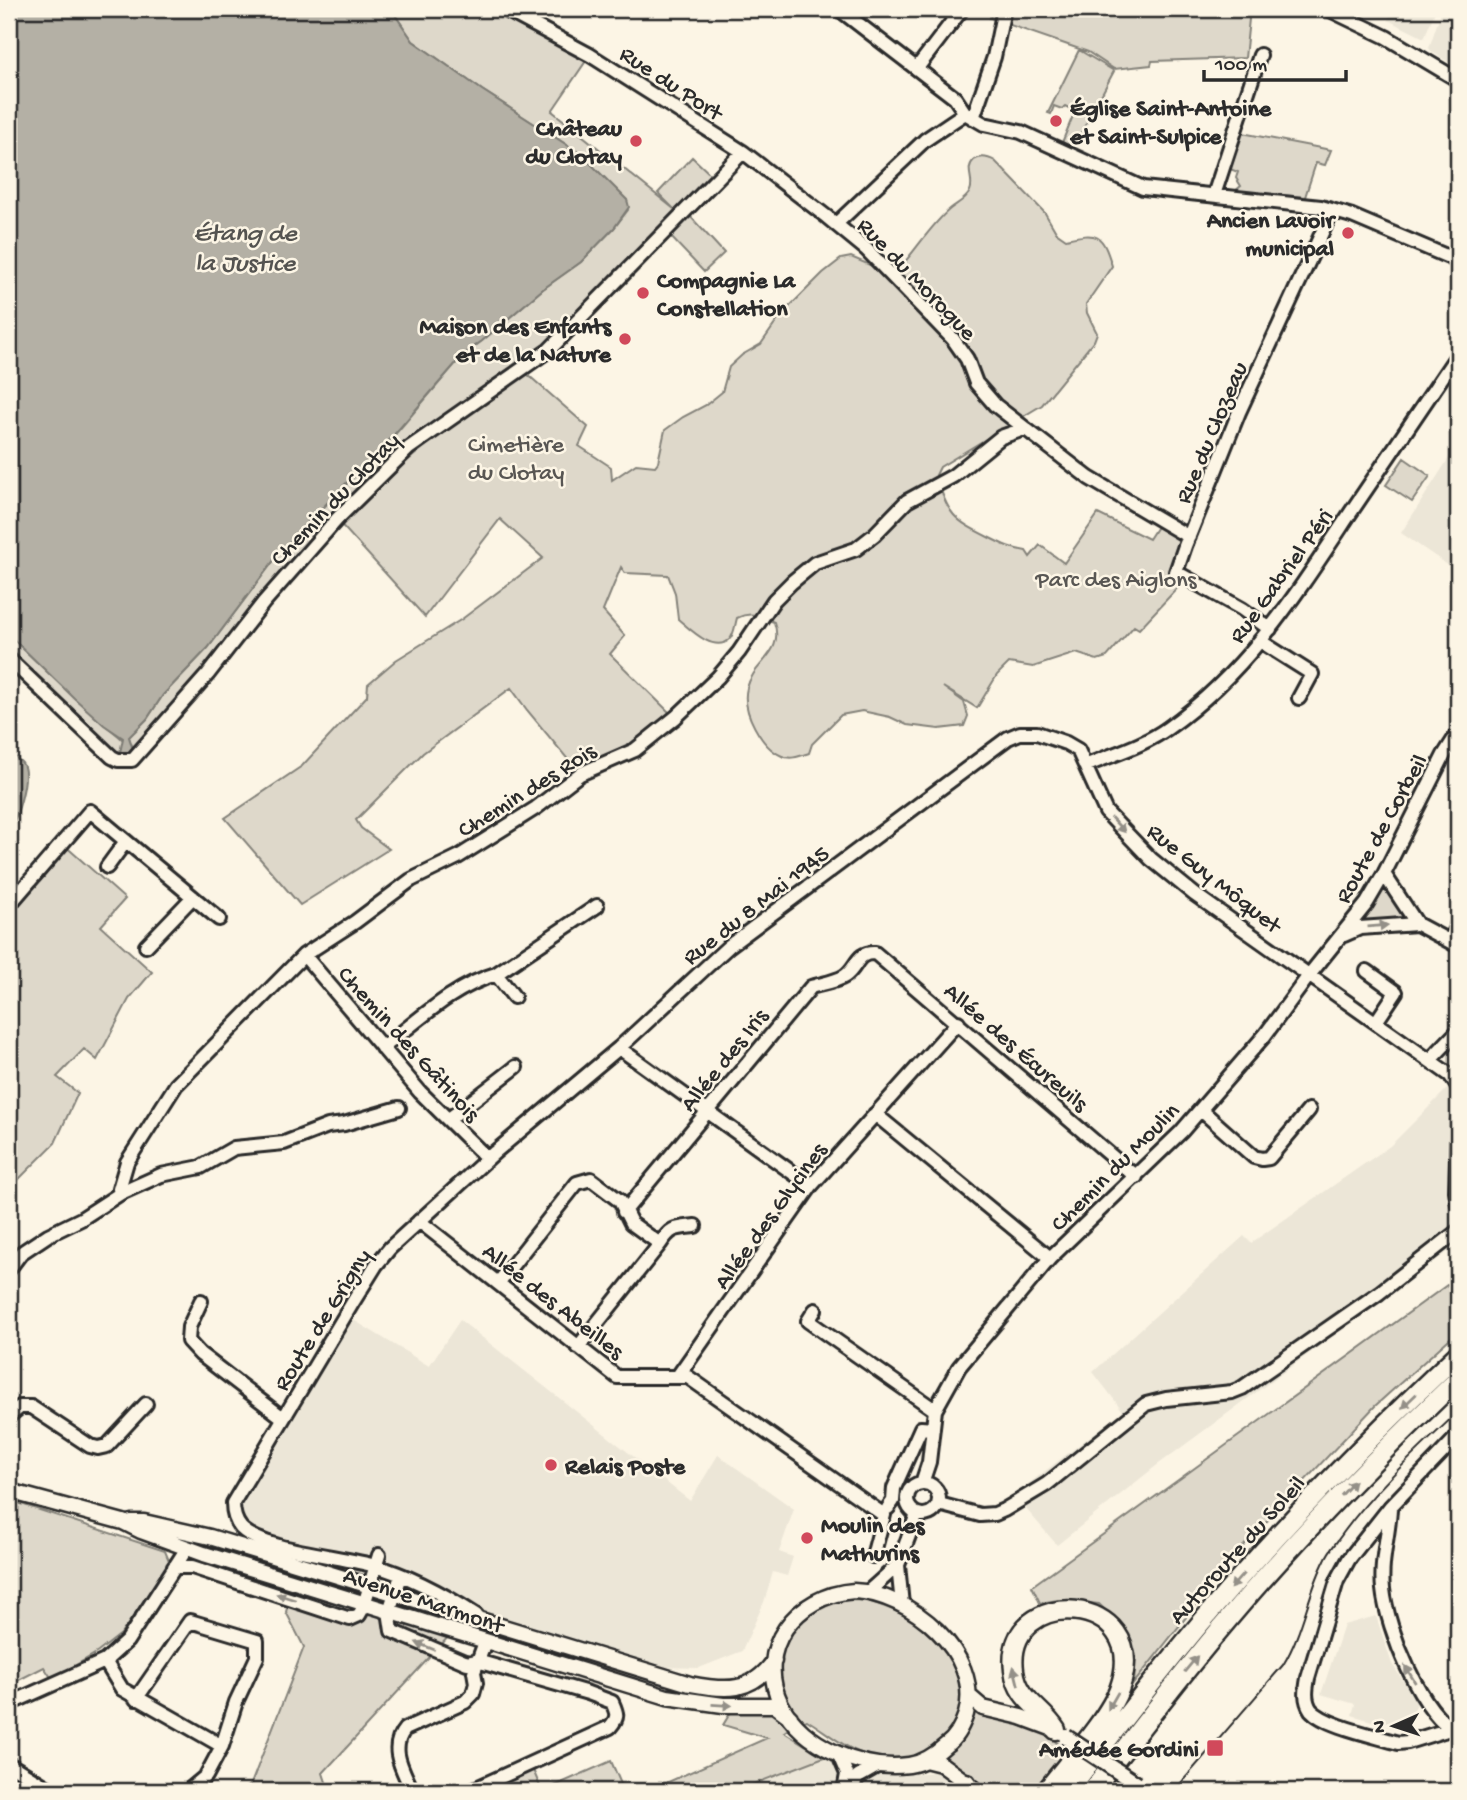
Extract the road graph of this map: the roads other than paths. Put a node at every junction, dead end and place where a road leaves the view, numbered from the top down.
1 (504, 9) edge
2 (839, 9) edge
3 (962, 9) edge
4 (1004, 9) edge
5 (1328, 9) edge
6 (1260, 55) dead end
7 (917, 68) junction
8 (1458, 80) edge
9 (969, 115) junction
10 (743, 152) junction
11 (1214, 195) junction
12 (1332, 211) junction
13 (836, 224) junction
14 (1458, 261) edge
15 (1458, 354) edge
16 (1024, 429) junction
17 (1189, 537) junction
18 (1270, 629) junction
19 (1260, 641) junction
20 (9, 659) edge
21 (1299, 698) dead end
22 (1458, 733) edge
23 (1085, 766) junction
24 (126, 841) junction
25 (107, 867) dead end
26 (1384, 874) junction
27 (193, 897) junction
28 (9, 905) edge
29 (597, 906) dead end
30 (219, 919) dead end
31 (1458, 923) edge
32 (1417, 924) junction
33 (1341, 936) junction
34 (1454, 944) edge
35 (146, 946) dead end
36 (867, 953) joint
37 (304, 955) junction
38 (1367, 971) dead end
39 (496, 974) junction
40 (1310, 974) junction
41 (514, 997) dead end
42 (958, 1022) junction
43 (1376, 1022) junction
44 (1458, 1031) edge
45 (382, 1048) junction
46 (620, 1048) junction
47 (1430, 1060) junction
48 (516, 1067) dead end
49 (1458, 1087) edge
50 (399, 1108) dead end
51 (1201, 1110) junction
52 (1309, 1110) dead end
53 (707, 1112) junction
54 (874, 1114) junction
55 (449, 1119) junction
56 (1458, 1121) edge
57 (487, 1158) junction
58 (467, 1176) joint
59 (1136, 1177) junction
60 (811, 1186) junction
61 (121, 1193) junction
62 (1458, 1204) edge
63 (624, 1212) junction
64 (419, 1221) junction
65 (695, 1226) dead end
66 (1458, 1231) edge
67 (660, 1244) junction
68 (1050, 1258) junction
69 (9, 1269) edge
70 (499, 1282) junction
71 (201, 1301) dead end
72 (815, 1310) dead end
73 (578, 1347) junction
74 (1458, 1354) edge
75 (678, 1377) junction
76 (1458, 1379) edge
77 (146, 1404) dead end
78 (934, 1410) junction
79 (9, 1416) edge
80 (283, 1418) junction
81 (933, 1429) junction
82 (1458, 1437) edge
83 (922, 1483) junction
84 (9, 1491) edge
85 (939, 1504) junction
86 (1390, 1507) junction
87 (886, 1512) junction
88 (917, 1514) junction
89 (123, 1522) junction
90 (141, 1531) junction
91 (187, 1548) junction
92 (873, 1556) dead end
93 (377, 1560) junction
94 (898, 1566) junction
95 (174, 1567) junction
96 (401, 1576) junction
97 (868, 1592) junction
98 (362, 1593) junction
99 (397, 1604) junction
100 (902, 1605) junction
101 (487, 1623) junction
102 (485, 1642) junction
103 (105, 1661) junction
104 (477, 1661) junction
105 (774, 1661) junction
106 (709, 1688) junction
107 (969, 1696) junction
108 (136, 1699) junction
109 (696, 1702) junction
110 (9, 1704) edge
111 (790, 1717) junction
112 (1454, 1731) edge
113 (1061, 1733) junction
114 (222, 1746) junction
115 (838, 1753) junction
116 (925, 1760) junction
117 (9, 1763) edge
118 (879, 1765) junction
119 (971, 1788) edge
120 (1140, 1789) edge
121 (53, 1791) edge
122 (188, 1791) edge
123 (412, 1791) edge
124 (470, 1791) edge
125 (844, 1791) edge
126 (850, 1791) edge
127 (1046, 1791) edge
128 (1068, 1791) edge
129 (1091, 1791) edge

1 - 10 street, Rue du Port
2 - 7 street
3 - 7 street
4 - 9 street
5 - 8 street
6 - 11 street
7 - 9 street
9 - 11 street
9 - 13 street
10 - 13 street, Rue du Morogue
10 - 20 street, Chemin du Clotay
11 - 12 street
12 - 14 street
12 - 17 street, Rue du Clozeau
13 - 16 street, Rue du Morogue
15 - 18 street, Rue Gabriel Péri
16 - 17 street, Rue du Morogue
16 - 37 street, Chemin des Rois
17 - 18 street, Rue du Clozeau
18 - 19 street, Rue Gabriel Péri
19 - 21 street
19 - 23 street, Rue Gabriel Péri
22 - 26 street, Route de Corbeil
23 -> 40 street, Rue Guy Môquet
23 - 46 street, Rue du 8 Mai 1945
24 - 25 street
24 - 27 street
24 - 28 street
26 - 32 street
26 - 33 street, Route de Corbeil
27 - 30 street
27 - 35 street
29 - 39 street
31 - 34 street
33 -> 32 street
32 - 34 street
33 - 40 street, Route de Corbeil
36 - 42 street, Allée des Écureuils
36 - 53 street, Allée des Iris
37 - 45 street, Chemin des Gâtinois
37 - 61 street, Chemin des Rois
38 - 43 street
39 - 41 street
39 - 45 street
40 - 43 street, Rue Guy Môquet
40 - 51 street, Chemin du Moulin
42 - 54 street, Allée des Glycines
42 - 59 street, Allée des Écureuils
43 - 47 street, Rue Guy Môquet
44 - 47 street
45 - 55 street, Chemin des Gâtinois
46 - 53 street
46 - 57 street, Rue du 8 Mai 1945
47 - 49 street, Rue Guy Môquet
48 - 55 street
50 - 61 street
51 - 52 street
51 - 59 street, Chemin du Moulin
53 - 60 street
53 - 63 street, Allée des Iris
54 - 60 street, Allée des Glycines
54 - 68 street
55 - 57 street, Chemin des Gâtinois
56 - 62 street
57 - 58 street, Rue du 8 Mai 1945
58 - 64 street, Route de Grigny
59 - 68 street, Chemin du Moulin
60 - 75 street, Allée des Glycines
61 - 69 street
63 - 67 street
63 - 70 street
64 - 70 street, Allée des Abeilles
64 - 80 street, Route de Grigny
65 - 67 street
66 - 85 street
67 - 73 street
68 - 78 street, Chemin du Moulin
70 - 73 street, Allée des Abeilles
71 - 80 street
72 - 78 street
73 - 75 street, Allée des Abeilles
74 -> 128 highway, Autoroute du Soleil
75 - 87 street, Allée des Abeilles
129 -> 76 highway, Autoroute du Soleil
77 - 79 street
78 - 81 street
80 - 93 street, Route de Grigny
81 - 83 street
81 - 87 street
82 - 86 street
83 - 85 street
83 - 88 street
84 - 89 main road, Avenue Marmont
85 - 88 street
112 -> 86 street
86 - 112 street
87 - 92 street
88 - 94 street
89 - 90 main road, Avenue Marmont
89 - 98 main road, Avenue Marmont
90 - 91 main road, Avenue Marmont
90 - 98 main road, Avenue Marmont
91 - 95 street
91 - 98 main road, Avenue Marmont
93 - 96 street
93 - 98 street
94 - 97 street
94 - 100 street
98 -> 95 street
95 - 103 street
96 - 99 street
96 - 101 street
97 - 100 main road
97 - 105 main road
98 - 99 main road, Avenue Marmont
99 - 101 main road, Avenue Marmont
99 - 102 main road, Avenue Marmont
104 -> 99 street
99 - 106 main road, Avenue Marmont
99 - 109 main road, Avenue Marmont
100 - 107 main road
101 - 106 main road, Avenue Marmont
102 - 104 street
102 - 109 main road, Avenue Marmont
103 - 108 street
103 - 110 street
104 - 123 street
104 - 124 street
105 - 106 main road, Avenue Marmont
105 - 111 main road
107 - 113 main road
107 - 116 main road
108 - 114 street
108 - 114 street
109 -> 111 main road, Avenue Marmont
111 - 115 main road
113 - 120 main road, bridge
113 -> 127 highway
114 - 122 street
115 - 118 main road
115 - 125 street
116 - 118 main road
116 - 119 main road
117 - 121 street
118 - 126 street

